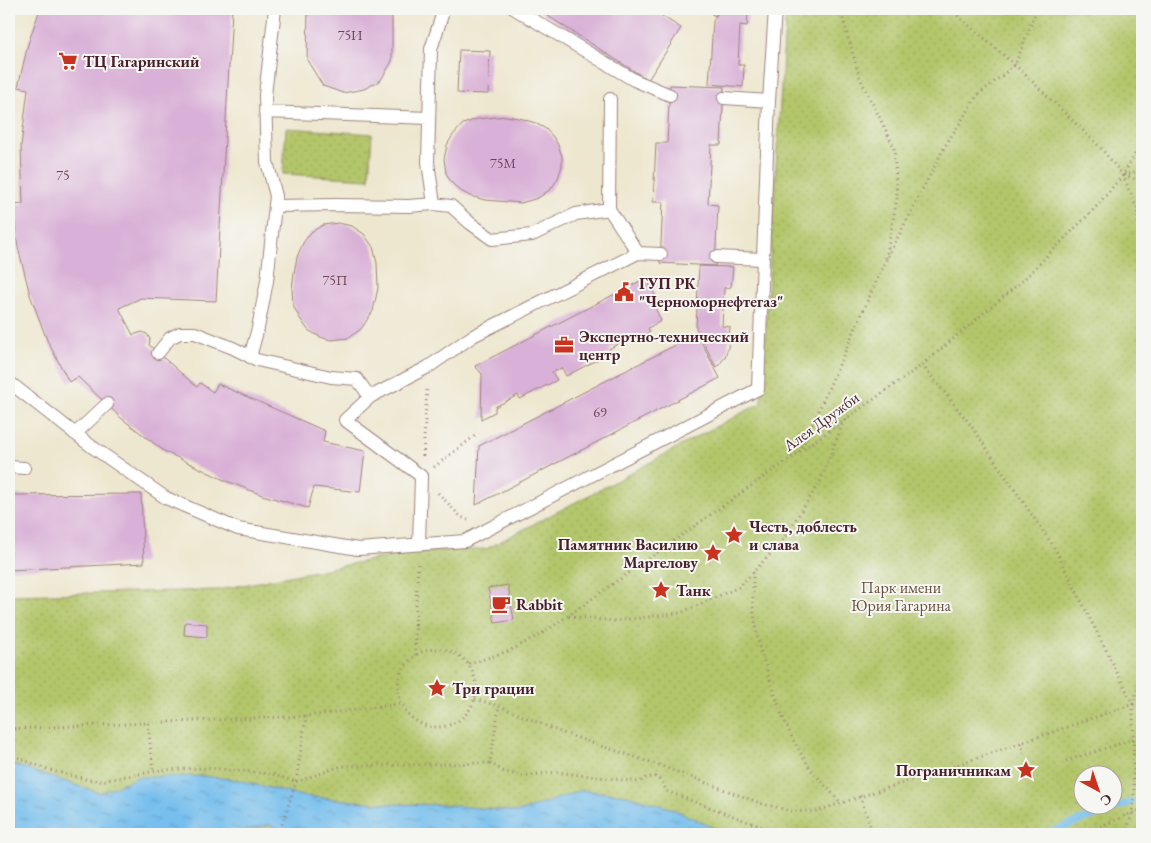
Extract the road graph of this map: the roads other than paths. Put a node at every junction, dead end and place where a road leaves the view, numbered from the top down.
1 (275, 9) edge
2 (444, 9) edge
3 (515, 9) edge
4 (775, 9) edge
5 (670, 95) dead end
6 (724, 98) dead end
7 (610, 99) dead end
8 (769, 101) junction
9 (265, 112) junction
10 (429, 118) junction
11 (434, 204) junction
12 (275, 206) junction
13 (608, 209) junction
14 (638, 253) junction
15 (661, 254) dead end
16 (716, 257) dead end
17 (764, 259) junction
18 (158, 353) dead end
19 (250, 357) junction
20 (9, 382) edge
21 (370, 397) junction
22 (107, 404) dead end
23 (75, 434) junction
24 (9, 466) edge
25 (24, 468) dead end
26 (419, 544) junction

1 - 9 lane
2 - 10 lane
3 - 5 lane
4 - 8 lane
6 - 8 lane
7 - 13 lane
8 - 17 lane
9 - 10 lane
9 - 12 lane
10 - 11 lane
11 - 12 lane
11 - 13 lane
12 - 19 lane
13 - 14 lane
14 - 15 lane
14 - 21 lane
16 - 17 lane
17 - 26 lane
18 - 19 lane
19 - 21 lane
20 - 23 lane
21 - 26 lane
22 - 23 lane
23 - 26 lane
24 - 25 lane

